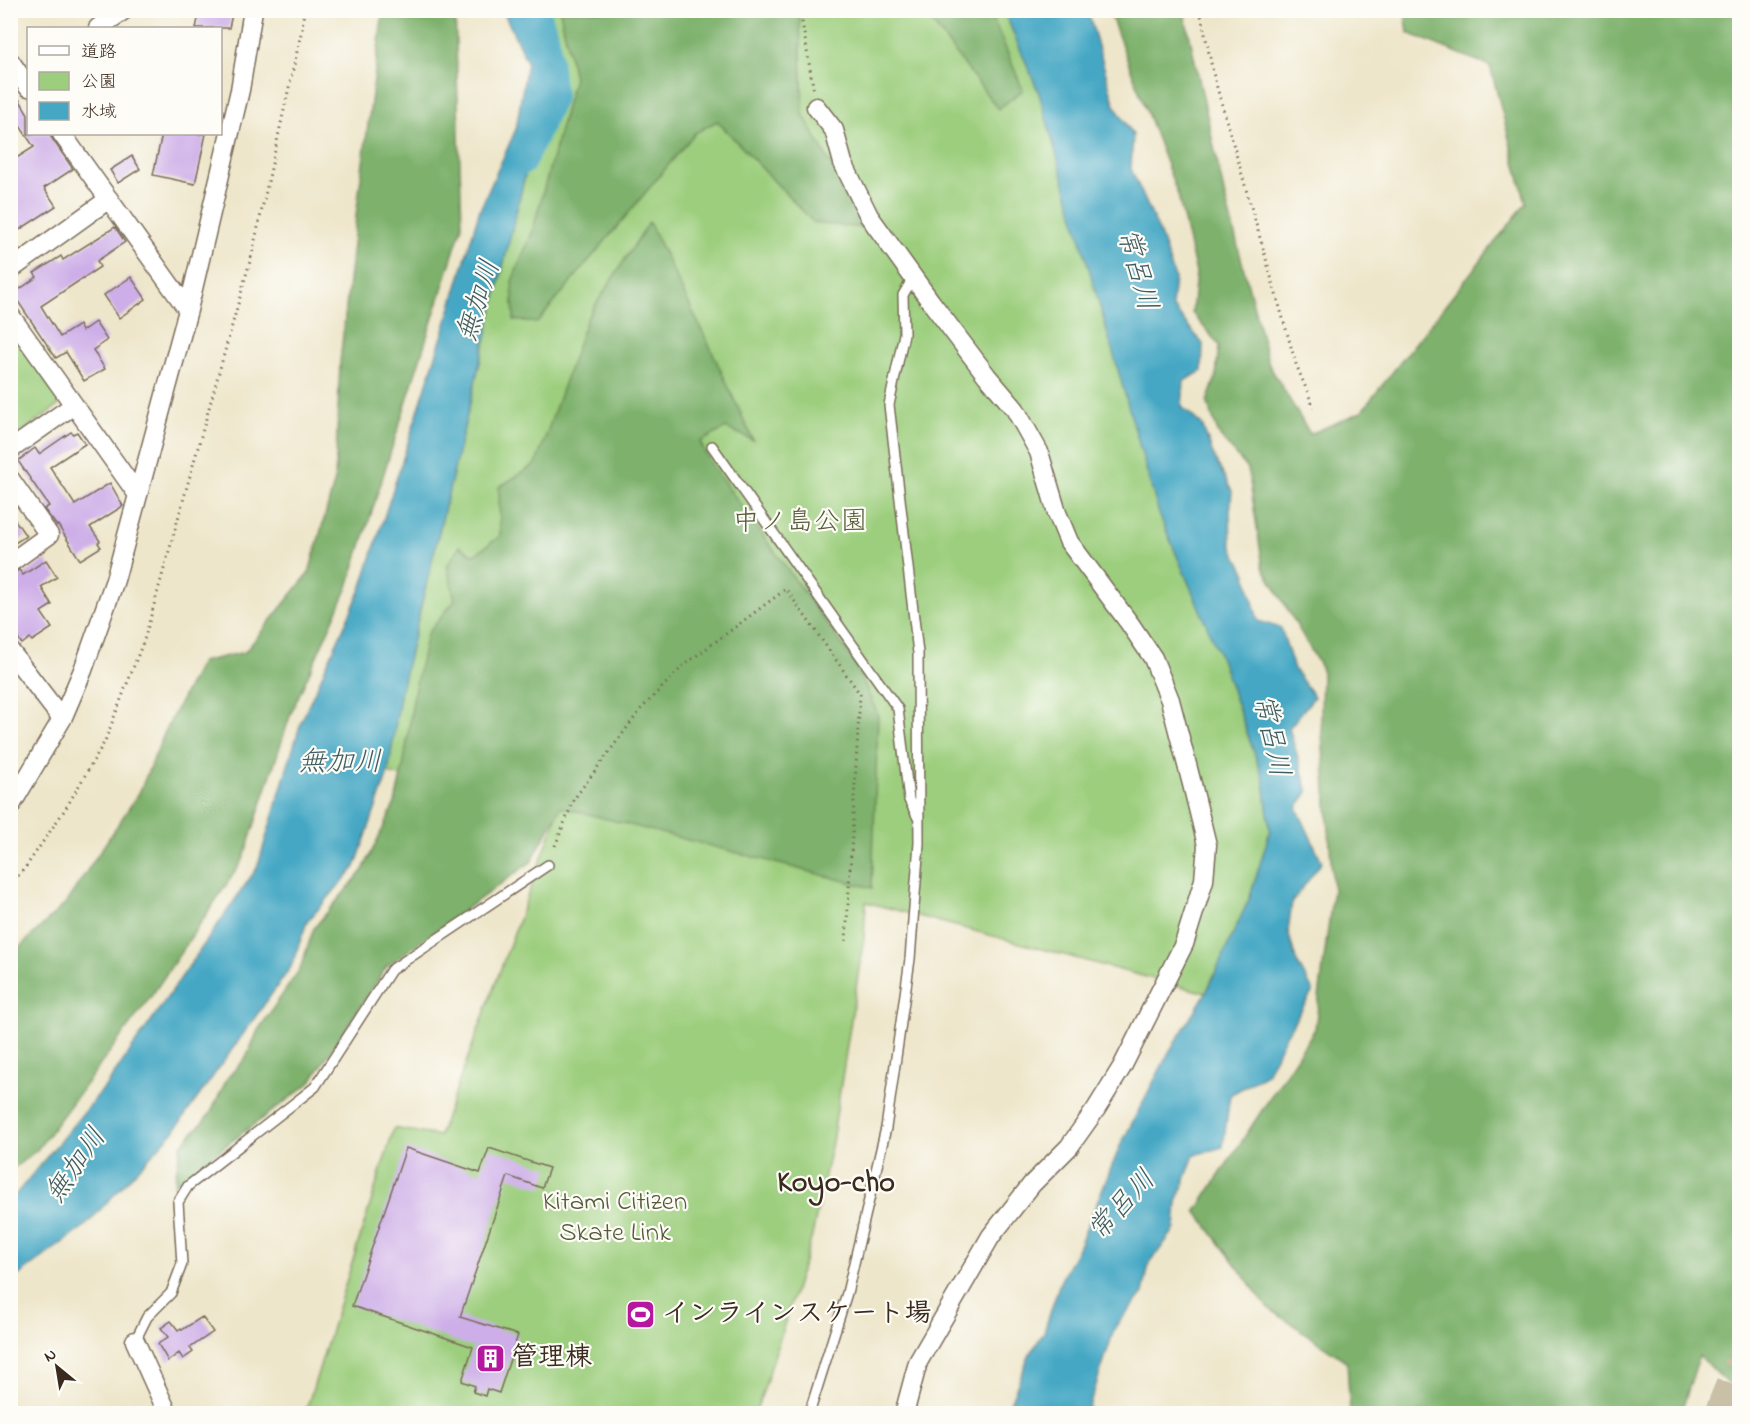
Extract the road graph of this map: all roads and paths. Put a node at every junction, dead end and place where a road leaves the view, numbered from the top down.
1 (124, 10) edge
2 (253, 10) edge
3 (304, 10) edge
4 (800, 10) edge
5 (1200, 10) edge
6 (99, 27) edge
7 (10, 61) edge
8 (23, 83) edge
9 (816, 107) joint
10 (63, 135) edge
11 (109, 199) junction
12 (10, 270) edge
13 (913, 278) junction
14 (188, 310) junction
15 (10, 315) edge
16 (74, 405) junction
17 (1314, 408) dead end
18 (712, 446) dead end
19 (10, 450) edge
20 (10, 479) edge
21 (138, 495) junction
22 (10, 563) edge
23 (10, 651) edge
24 (62, 719) junction
25 (10, 807) edge
26 (919, 820) junction
27 (555, 846) dead end
28 (548, 864) dead end
29 (10, 885) edge
30 (846, 941) dead end
31 (135, 1341) joint
32 (168, 1413) edge
33 (810, 1413) edge
34 (904, 1413) edge

1 - 6 street
2 - 14 street
3 - 29 path
4 - 9 path
5 - 17 path
7 - 8 street
9 - 13 street
10 - 11 street
11 - 12 street
11 - 14 street
13 - 26 lane
13 - 34 street
14 - 21 street
15 - 16 street
16 - 19 street
16 - 21 street
18 - 26 lane
20 - 22 street
21 - 24 street
23 - 24 street
24 - 25 street
26 - 33 lane
27 - 30 path
28 - 31 lane
31 - 32 street

